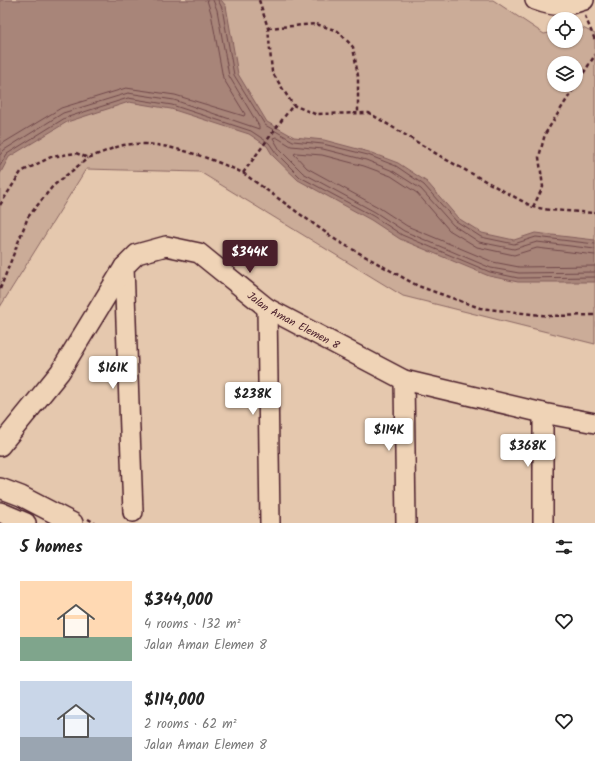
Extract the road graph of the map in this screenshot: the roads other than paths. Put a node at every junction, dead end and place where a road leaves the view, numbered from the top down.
1 (535, 0) edge
2 (581, 1) edge
3 (124, 267) junction
4 (267, 308) junction
5 (404, 380) junction
6 (543, 413) junction
7 (595, 423) edge
8 (0, 446) edge
9 (0, 488) edge
10 (0, 512) edge
11 (133, 512) dead end
12 (26, 523) edge
13 (73, 523) edge
14 (270, 523) edge
15 (406, 523) edge
16 (544, 523) edge

1 - 2 street
3 - 4 street, Jalan Aman Elemen 8
3 - 8 street, Jalan Aman Elemen 8
3 - 11 street
4 - 5 street, Jalan Aman Elemen 8
4 - 14 street
5 - 6 street, Jalan Aman Elemen 8
5 - 15 street
6 - 7 street, Jalan Aman Elemen 8
6 - 16 street
9 - 13 street
10 - 12 street

